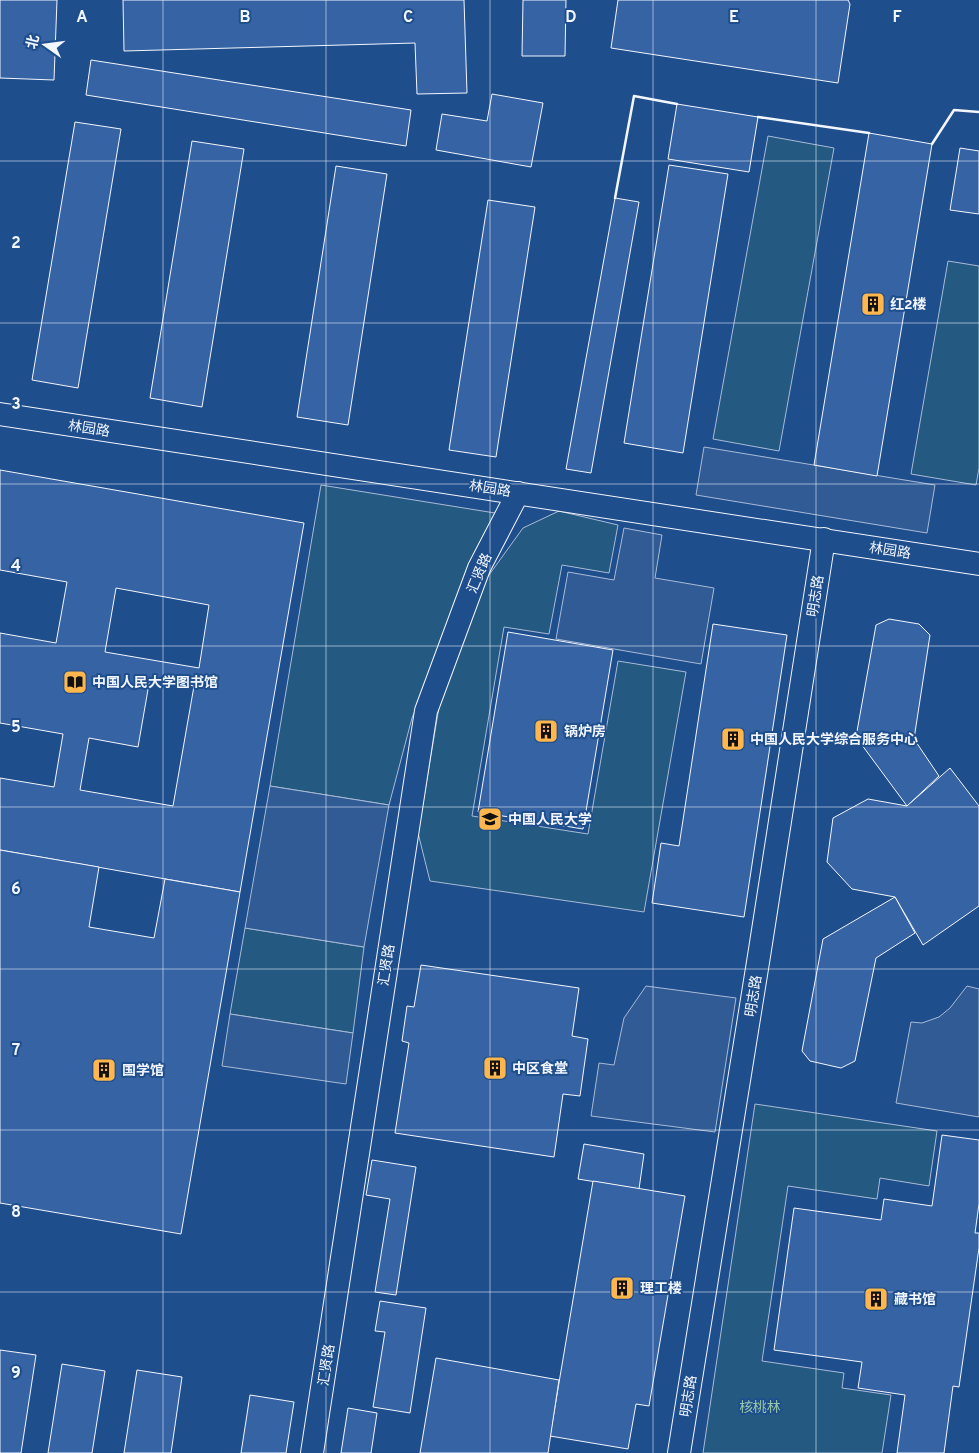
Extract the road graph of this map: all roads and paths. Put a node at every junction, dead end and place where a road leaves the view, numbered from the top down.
1 (0, 414) edge
2 (518, 493) junction
3 (824, 539) junction
4 (979, 564) edge
5 (312, 1453) edge
6 (679, 1453) edge

1 - 2 street, 林园路
2 - 3 street, 林园路
2 - 5 street, 汇贤路
3 - 4 street, 林园路
3 - 6 street, 明志路

